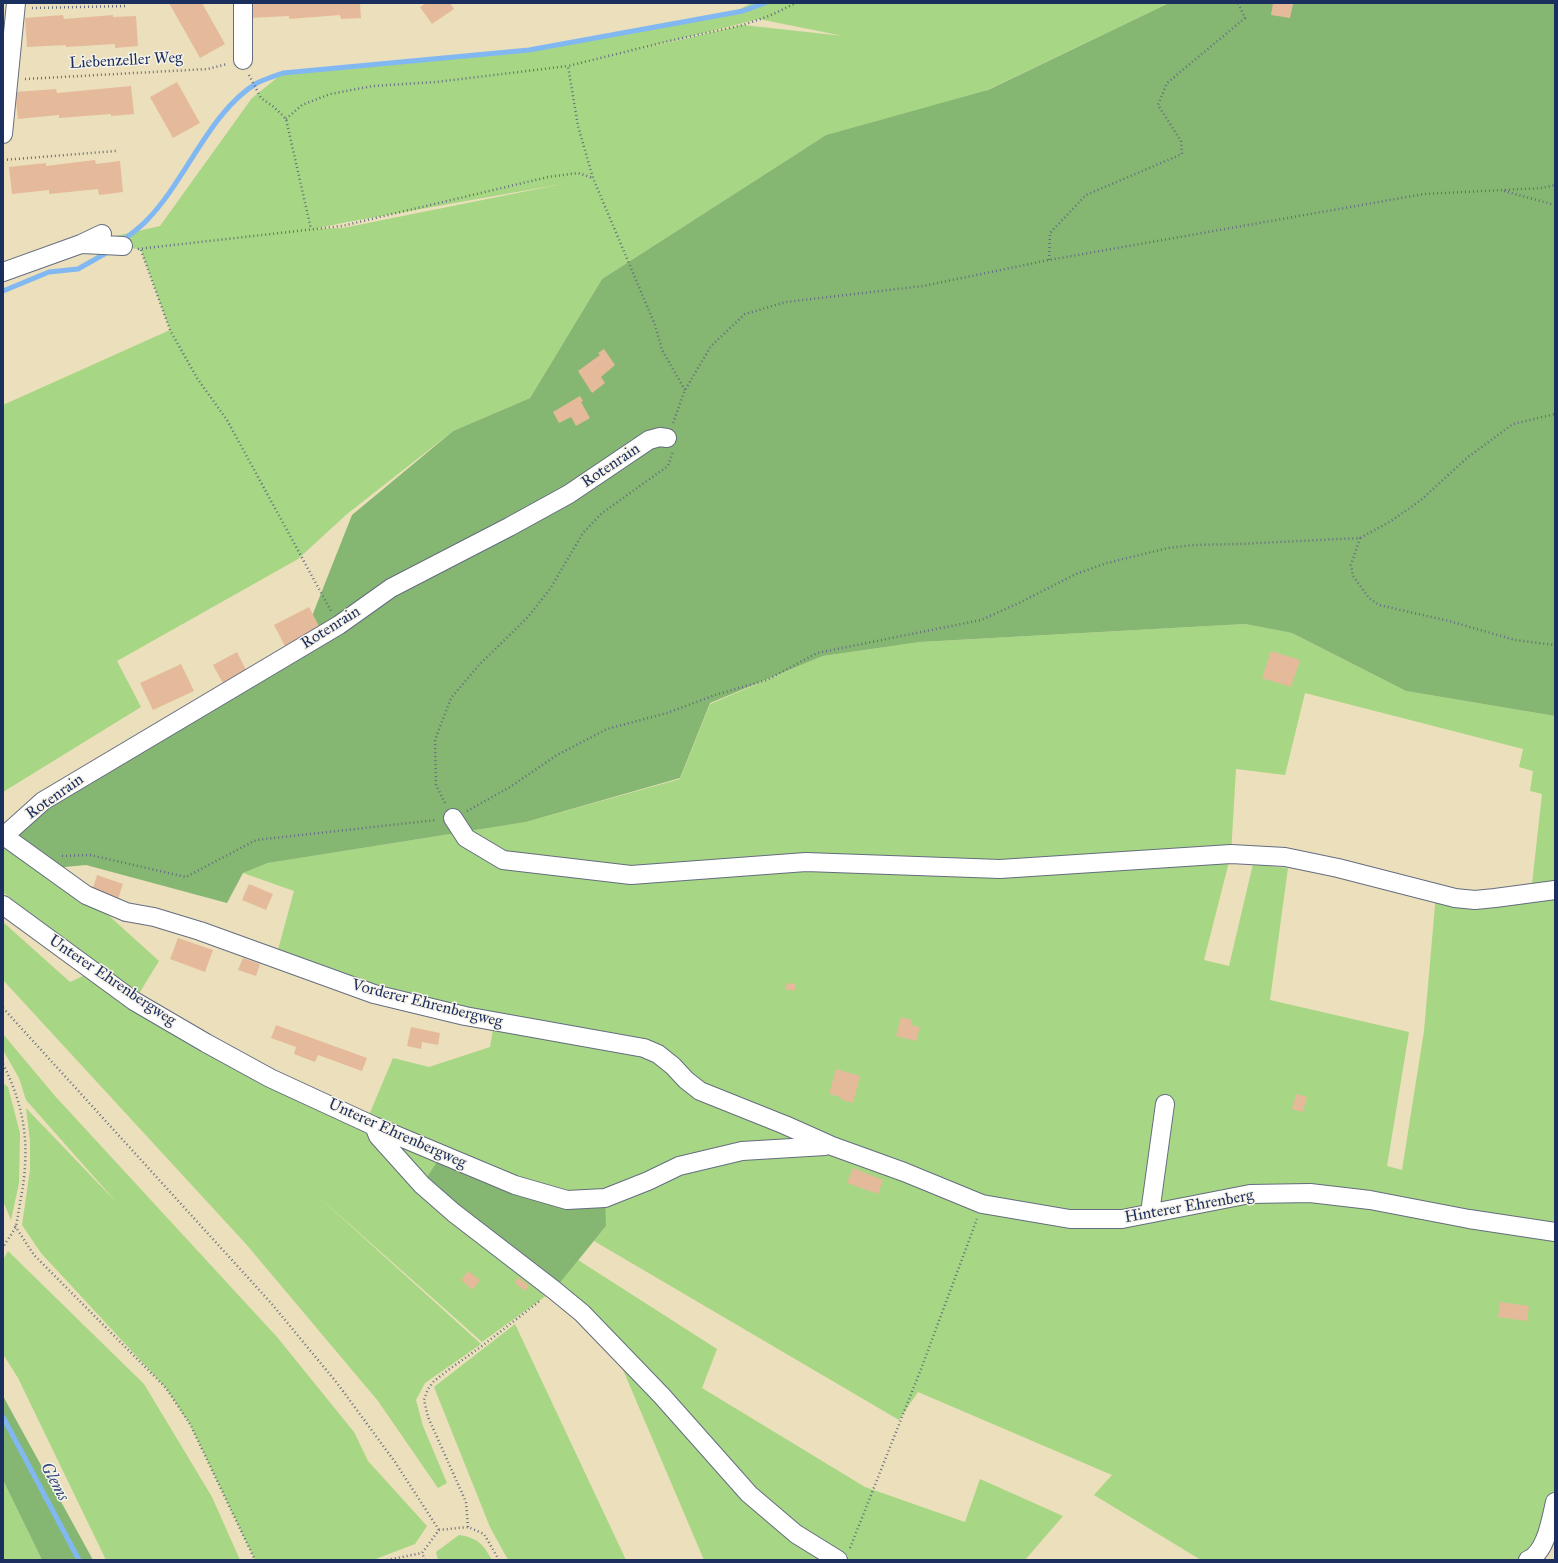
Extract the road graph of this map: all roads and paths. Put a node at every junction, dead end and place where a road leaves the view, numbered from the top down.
1 (243, 3) edge
2 (796, 3) edge
3 (1238, 3) edge
4 (16, 6) edge
5 (126, 6) dead end
6 (246, 66) junction
7 (568, 66) junction
8 (8, 80) junction
9 (286, 119) junction
10 (3, 134) edge
11 (116, 152) dead end
12 (3, 160) edge
13 (593, 178) junction
14 (1555, 185) edge
15 (1500, 190) junction
16 (1555, 205) edge
17 (311, 229) junction
18 (102, 234) dead end
19 (80, 244) junction
20 (123, 246) joint
21 (141, 250) junction
22 (1048, 260) junction
23 (3, 272) edge
24 (685, 390) junction
25 (1555, 414) edge
26 (667, 438) junction
27 (1360, 538) junction
28 (339, 625) junction
29 (1555, 645) edge
30 (453, 818) junction
31 (4, 836) edge
32 (57, 853) dead end
33 (1555, 890) edge
34 (3, 906) edge
35 (3, 1008) edge
36 (3, 1064) edge
37 (1165, 1104) dead end
38 (374, 1126) junction
39 (832, 1146) junction
40 (982, 1204) junction
41 (1150, 1213) junction
42 (15, 1226) junction
43 (1555, 1232) edge
44 (3, 1247) edge
45 (554, 1290) junction
46 (1555, 1502) edge
47 (468, 1527) junction
48 (439, 1530) junction
49 (422, 1553) junction
50 (843, 1556) edge
51 (255, 1560) edge
52 (387, 1560) edge
53 (425, 1560) edge
54 (499, 1560) edge
55 (1528, 1560) edge

1 - 6 street
2 - 7 path
3 - 22 path
4 - 5 path
4 - 8 street
6 - 8 path, Liebenzeller Weg
6 - 9 path
7 - 9 path
7 - 13 path
8 - 10 street
9 - 17 path
11 - 12 path
13 - 17 path
13 - 24 path
14 - 15 path
15 - 16 path
15 - 22 path
17 - 21 path
18 - 19 street
19 - 20 street
19 - 23 street
20 - 21 path
21 - 28 path
22 - 24 path
24 - 26 path
25 - 27 path
26 - 28 street, Rotenrain
26 - 30 path
27 - 29 path
27 - 30 path
28 - 31 street, Rotenrain
30 - 32 path
30 - 33 street
31 - 39 street, Vorderer Ehrenbergweg
34 - 38 street, Unterer Ehrenbergweg
35 - 48 path
36 - 42 path
37 - 41 street
38 - 39 street, Unterer Ehrenbergweg
38 - 45 street
39 - 40 street, Hinterer Ehrenberg
40 - 41 street, Hinterer Ehrenberg
40 - 50 path
41 - 43 street, Hinterer Ehrenberg
42 - 44 path
42 - 51 path
45 - 47 path
45 - 50 street
46 - 55 street
47 - 48 path
47 - 54 path
48 - 49 path
49 - 52 path
49 - 53 path

